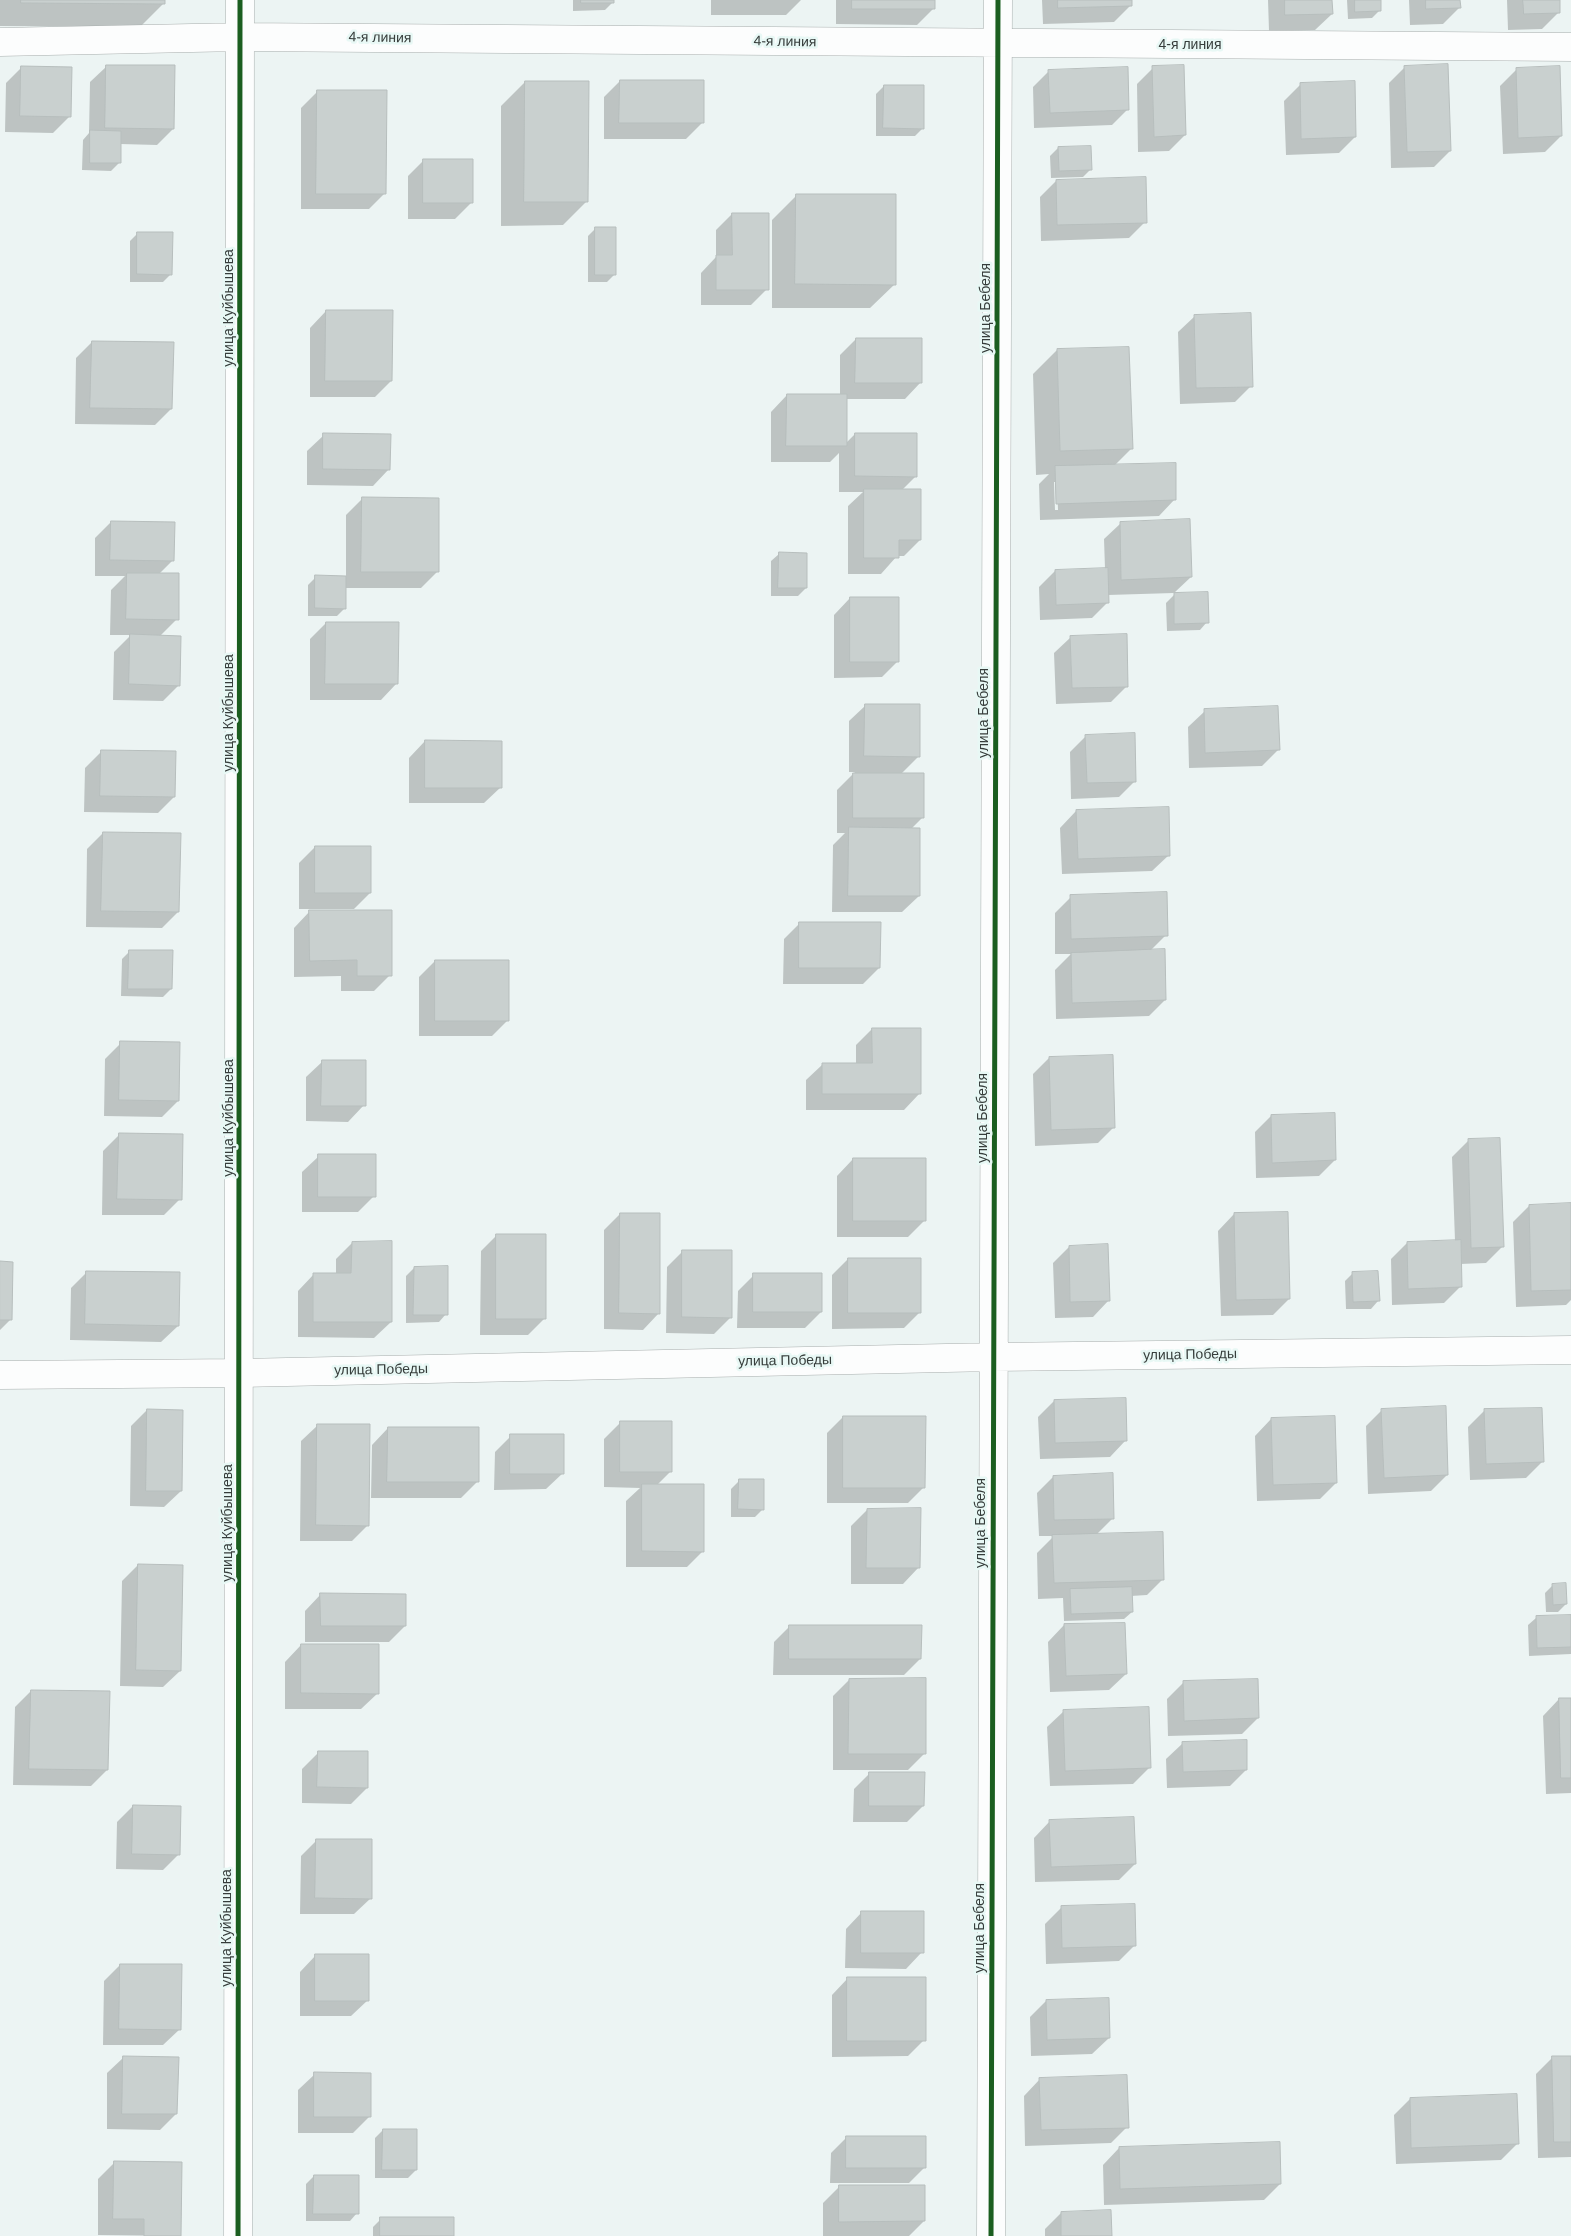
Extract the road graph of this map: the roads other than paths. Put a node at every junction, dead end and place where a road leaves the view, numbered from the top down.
1 (240, 0) edge
2 (998, 0) edge
3 (240, 37) junction
4 (0, 42) edge
5 (998, 44) junction
6 (1571, 47) edge
7 (1571, 1350) edge
8 (993, 1357) junction
9 (240, 1373) junction
10 (0, 1375) edge
11 (238, 2236) edge
12 (991, 2236) edge

1 - 3 street, улица Куйбышева
2 - 5 street, улица Бебеля
3 - 4 street, 4-я линия
3 - 5 street, 4-я линия
3 - 9 street, улица Куйбышева
5 - 6 street, 4-я линия
5 - 8 street, улица Бебеля
7 - 8 street, улица Победы
8 - 9 street, улица Победы
8 - 12 street, улица Бебеля
9 - 10 street, улица Победы
9 - 11 street, улица Куйбышева

